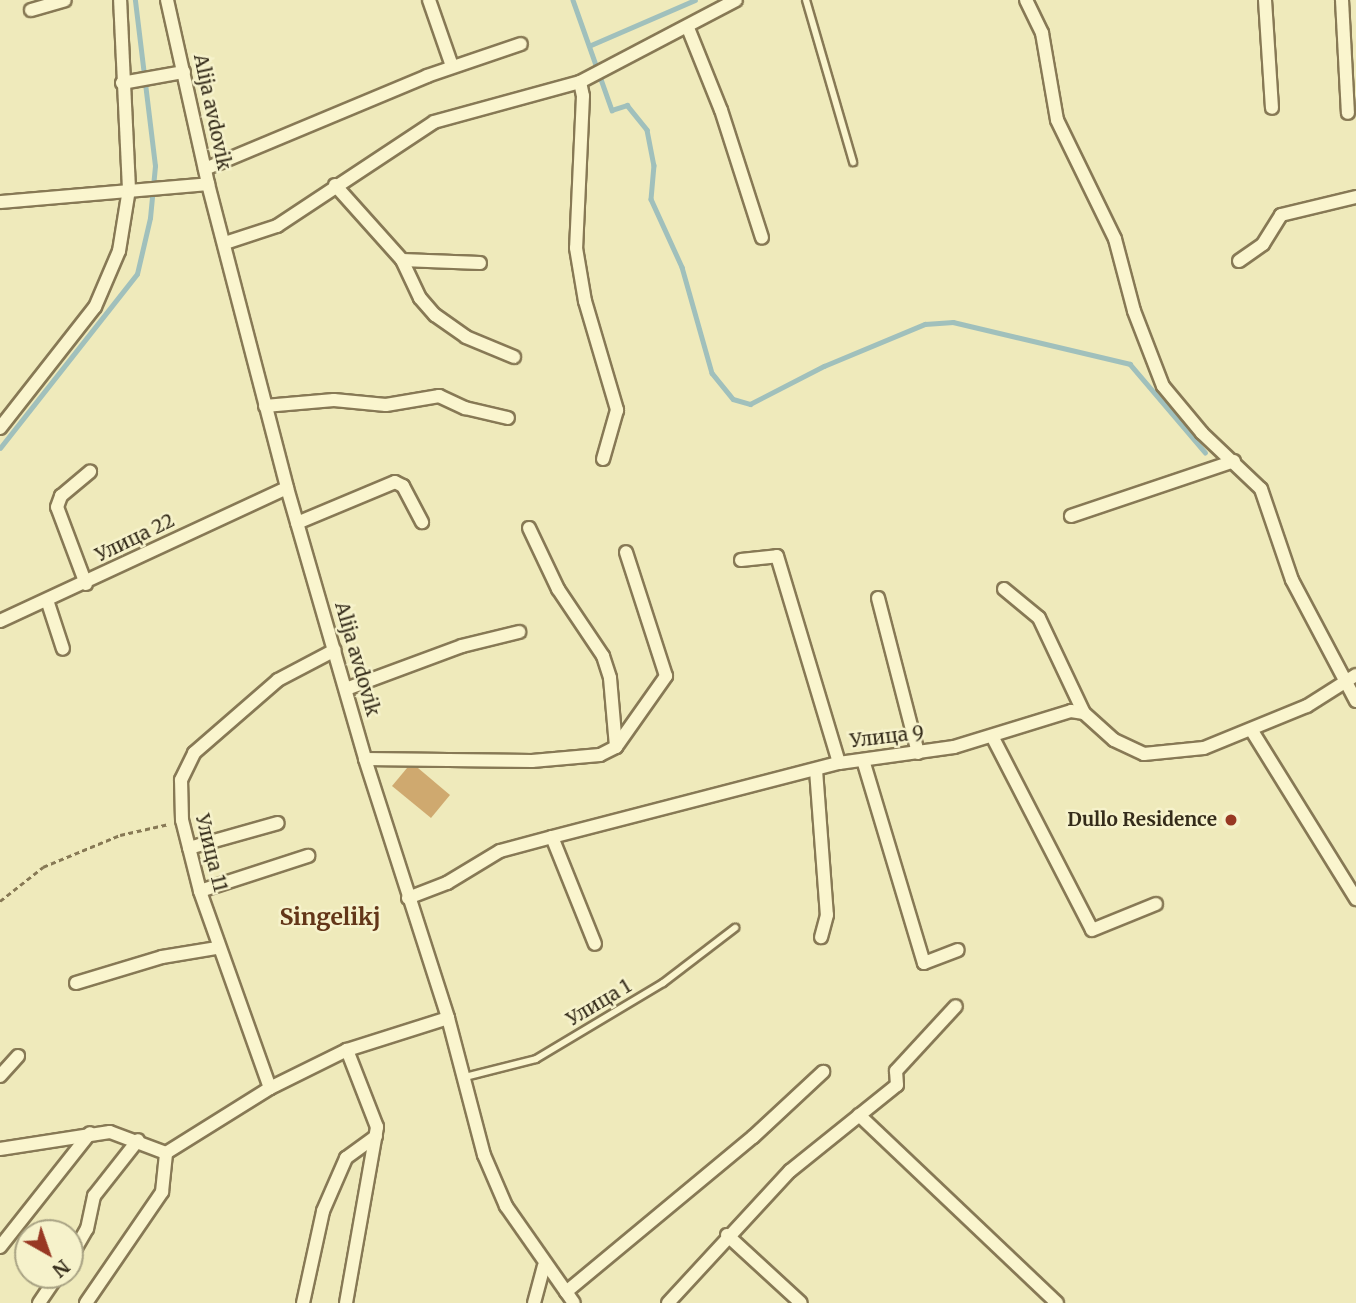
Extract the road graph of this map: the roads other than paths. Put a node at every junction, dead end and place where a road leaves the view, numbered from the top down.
1 (65, 0) edge
2 (120, 0) edge
3 (167, 0) edge
4 (429, 0) edge
5 (736, 0) edge
6 (806, 0) edge
7 (1026, 0) edge
8 (1265, 0) edge
9 (1342, 0) edge
10 (31, 10) dead end
11 (688, 28) junction
12 (521, 44) dead end
13 (452, 66) junction
14 (184, 72) junction
15 (126, 82) junction
16 (580, 82) junction
17 (1272, 108) dead end
18 (1348, 113) dead end
19 (853, 162) dead end
20 (205, 169) junction
21 (208, 184) junction
22 (335, 185) junction
23 (129, 189) junction
24 (1356, 197) edge
25 (0, 202) edge
26 (762, 238) dead end
27 (225, 243) junction
28 (402, 260) junction
29 (1238, 261) dead end
30 (480, 263) dead end
31 (514, 357) dead end
32 (265, 406) junction
33 (508, 418) dead end
34 (0, 428) edge
35 (603, 459) dead end
36 (1234, 461) junction
37 (90, 472) dead end
38 (287, 488) junction
39 (1071, 516) dead end
40 (422, 522) dead end
41 (297, 523) junction
42 (529, 528) dead end
43 (626, 552) dead end
44 (741, 560) dead end
45 (86, 584) junction
46 (1004, 589) dead end
47 (878, 598) dead end
48 (48, 603) junction
49 (0, 621) edge
50 (519, 632) dead end
51 (63, 649) dead end
52 (334, 650) junction
53 (1351, 678) edge
54 (346, 689) junction
55 (1356, 701) edge
56 (1084, 713) junction
57 (1252, 731) junction
58 (992, 736) junction
59 (617, 747) junction
60 (919, 753) junction
61 (365, 759) junction
62 (863, 760) junction
63 (839, 763) junction
64 (816, 770) junction
65 (278, 823) dead end
66 (552, 836) junction
67 (189, 848) junction
68 (308, 856) dead end
69 (200, 891) junction
70 (408, 898) junction
71 (1356, 899) edge
72 (1156, 904) dead end
73 (735, 928) dead end
74 (821, 937) dead end
75 (595, 944) dead end
76 (217, 948) junction
77 (958, 950) dead end
78 (76, 983) dead end
79 (956, 1006) dead end
80 (448, 1018) junction
81 (347, 1050) junction
82 (18, 1056) dead end
83 (824, 1072) dead end
84 (0, 1076) edge
85 (465, 1077) junction
86 (270, 1088) junction
87 (859, 1115) junction
88 (90, 1133) junction
89 (376, 1136) junction
90 (138, 1140) junction
91 (0, 1149) edge
92 (166, 1153) junction
93 (84, 1234) edge
94 (727, 1235) junction
95 (0, 1247) edge
96 (544, 1266) junction
97 (566, 1292) junction
98 (86, 1303) edge
99 (303, 1303) edge
100 (346, 1303) edge
101 (534, 1303) edge
102 (574, 1303) edge
103 (668, 1303) edge
104 (801, 1303) edge
105 (1058, 1303) edge

1 - 10 street
2 - 15 street
3 - 14 street, Alija avdovik
4 - 13 street
5 - 11 street
6 - 19 lane
7 - 36 street
8 - 17 street
9 - 18 street
11 - 16 street
11 - 26 street
12 - 13 street
13 - 20 street
14 - 15 street
14 - 20 street, Alija avdovik
15 - 23 street
16 - 22 street
16 - 35 street
20 - 21 street, Alija avdovik
21 - 23 street
21 - 27 street, Alija avdovik
22 - 27 street
22 - 28 street
23 - 25 street
23 - 34 street
24 - 29 street
27 - 32 street, Alija avdovik
28 - 30 street
28 - 31 street
32 - 33 street
32 - 38 street, Alija avdovik
36 - 39 street
36 - 53 street
37 - 45 street
38 - 41 street, Alija avdovik
38 - 45 street, Улица 22
40 - 41 street
41 - 52 street, Alija avdovik
42 - 59 street
43 - 59 street
44 - 63 street
45 - 48 street, Улица 22
46 - 56 street
47 - 60 street
48 - 49 street, Улица 22
48 - 51 street
50 - 54 street
52 - 54 street, Alija avdovik
52 - 67 street, Улица 11
53 - 55 street
53 - 57 street
54 - 61 street, Alija avdovik
56 - 57 street
56 - 58 street, Улица 9
57 - 71 street
58 - 60 street, Улица 9
58 - 72 street
59 - 61 street
60 - 62 street, Улица 9
61 - 70 street, Alija avdovik
62 - 63 street, Улица 9
62 - 77 street
63 - 64 street, Улица 9
64 - 66 street, Улица 9
64 - 74 street
65 - 67 street
66 - 70 street, Улица 9
66 - 75 street
67 - 69 street, Улица 11
68 - 69 street
69 - 76 street, Улица 11
70 - 80 street, Alija avdovik
73 - 85 lane, Улица 1
76 - 78 street
76 - 86 street, Улица 11
79 - 87 street
80 - 81 street
80 - 85 street, Alija avdovik
81 - 86 street
81 - 89 street
82 - 84 street
83 - 97 street
85 - 96 street, Alija avdovik
86 - 92 street
87 - 94 street
87 - 105 street
88 - 90 street
88 - 91 street
88 - 95 street
89 - 99 street
89 - 100 street
90 - 92 street
90 - 93 street
92 - 98 street
94 - 103 street
94 - 104 street
96 - 97 street, Alija avdovik
96 - 101 street
97 - 102 street, Alija avdovik

